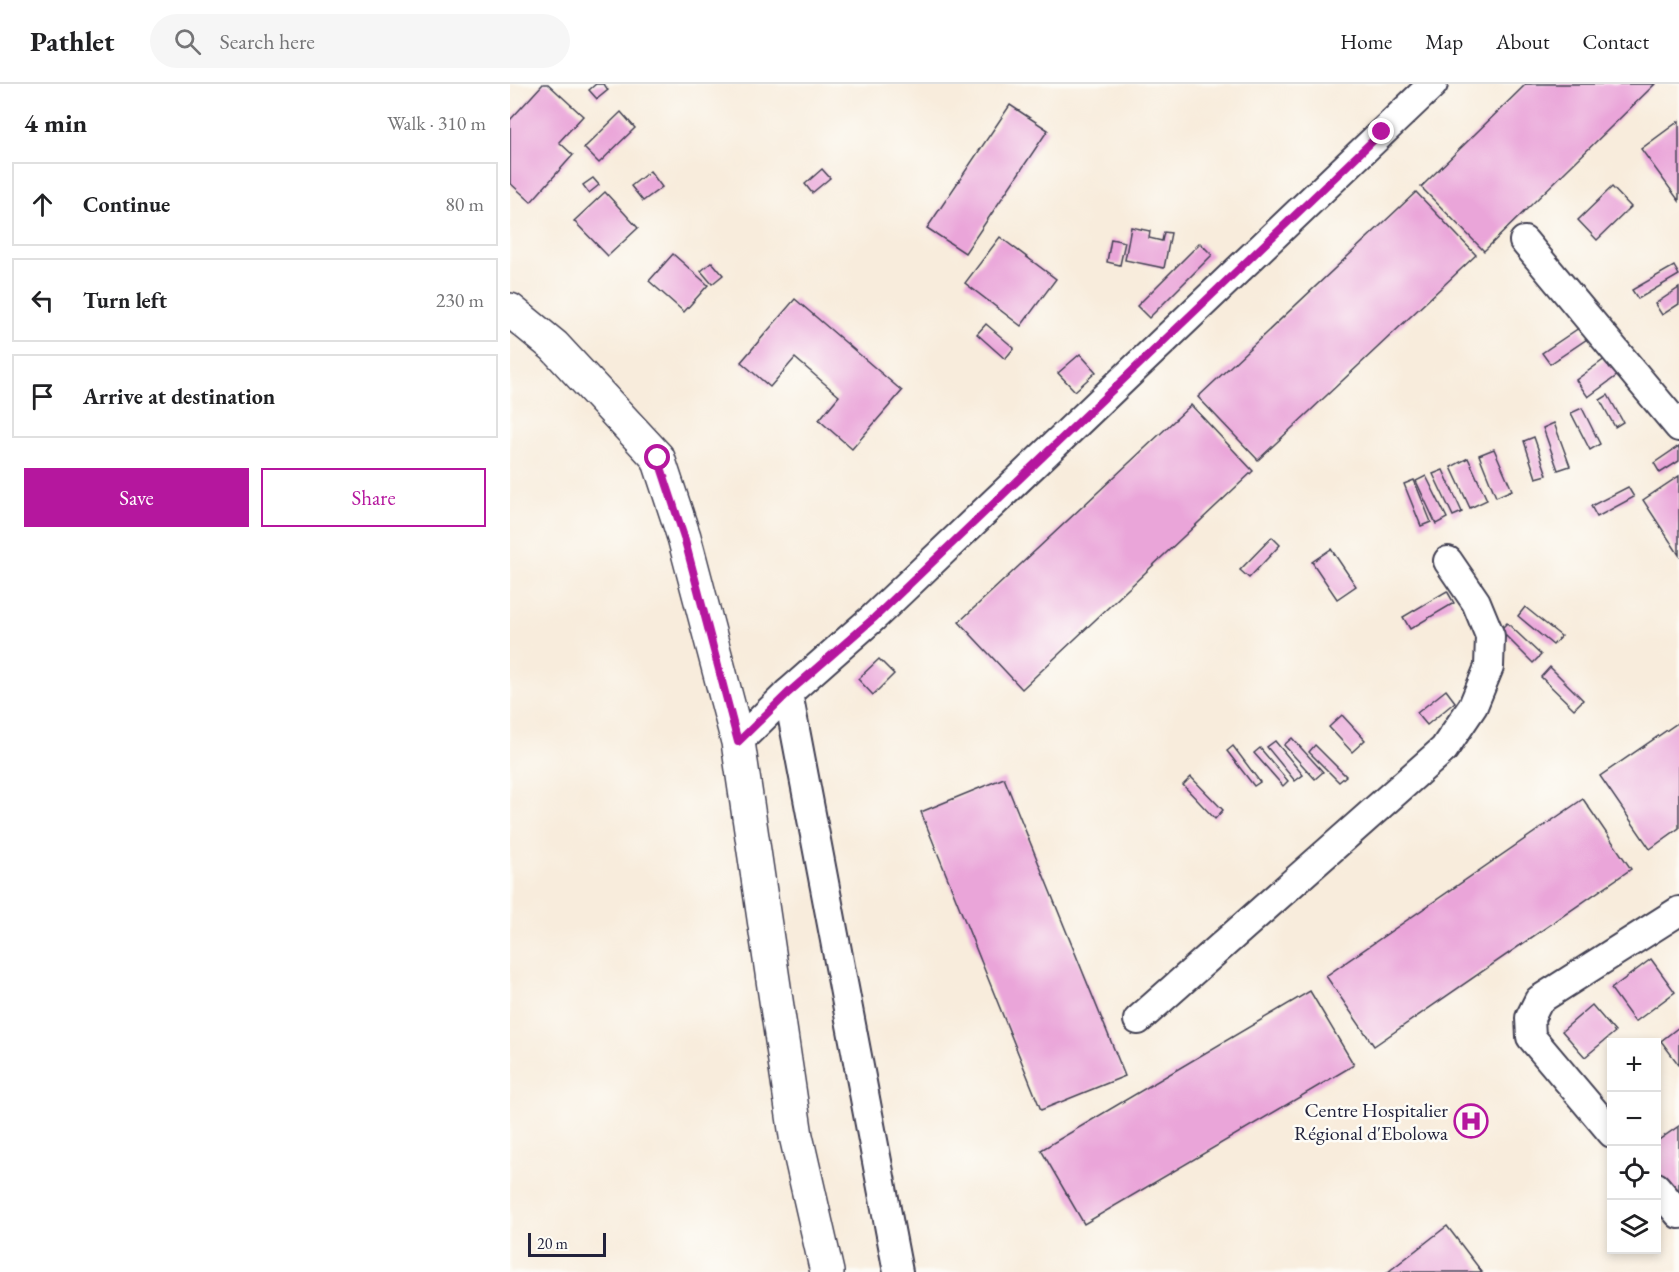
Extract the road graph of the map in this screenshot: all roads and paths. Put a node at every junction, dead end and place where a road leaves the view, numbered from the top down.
1 (1433, 84) edge
2 (1524, 241) dead end
3 (510, 310) edge
4 (1679, 427) edge
5 (1448, 561) dead end
6 (788, 693) junction
7 (738, 742) junction
8 (1675, 923) edge
9 (1138, 1020) dead end
10 (1607, 1128) edge
11 (1661, 1193) edge
12 (1679, 1214) edge
13 (827, 1272) edge
14 (898, 1272) edge

1 - 6 street
2 - 4 street
3 - 7 main road
5 - 9 street
6 - 7 street
6 - 14 street
7 - 13 main road
8 - 10 street
11 - 12 street

